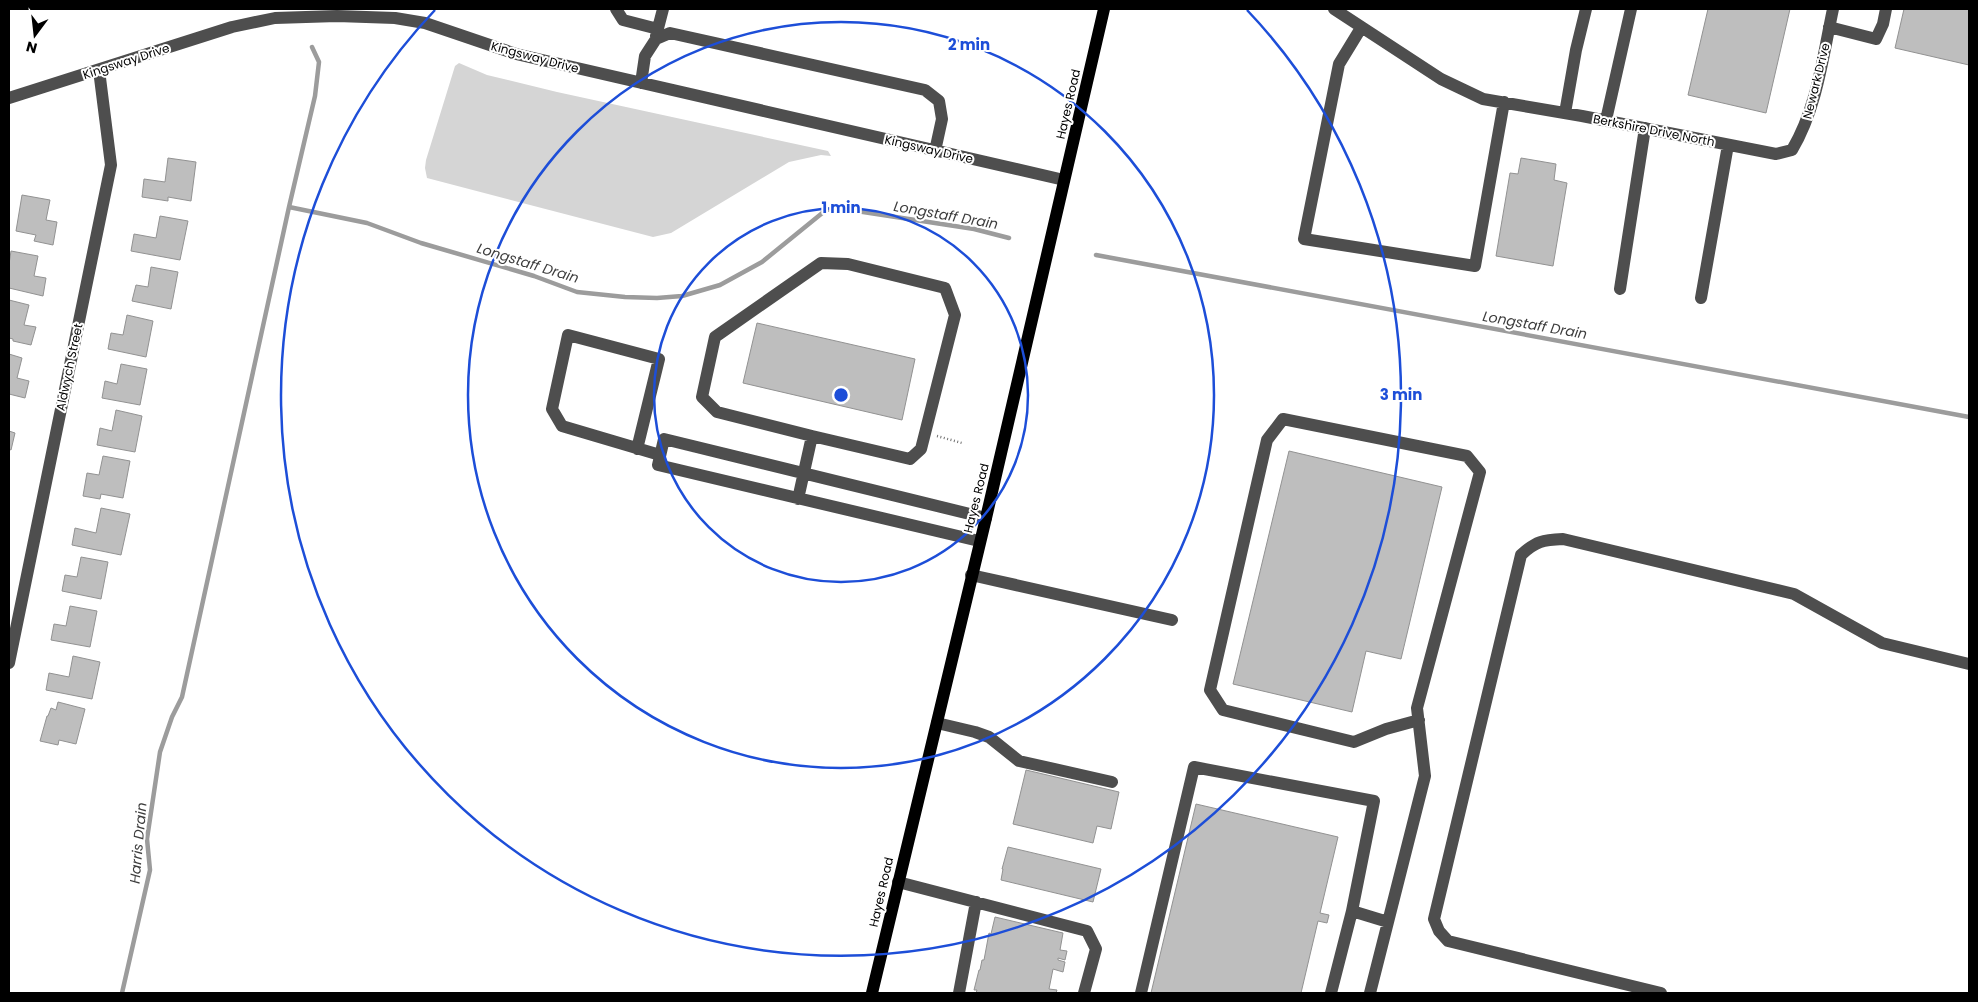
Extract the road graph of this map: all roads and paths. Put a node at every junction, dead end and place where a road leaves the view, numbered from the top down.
1 (616, 9) edge
2 (663, 9) edge
3 (1104, 9) edge
4 (1334, 9) edge
5 (1586, 9) edge
6 (1631, 9) edge
7 (1833, 9) edge
8 (1886, 9) edge
9 (1829, 27) junction
10 (1361, 28) junction
11 (657, 34) junction
12 (99, 70) junction
13 (641, 83) junction
14 (9, 98) edge
15 (1509, 103) junction
16 (1565, 113) junction
17 (1606, 120) junction
18 (1645, 128) junction
19 (1728, 145) junction
20 (935, 150) junction
21 (1792, 150) joint
22 (1064, 180) junction
23 (1620, 289) dead end
24 (1701, 298) dead end
25 (925, 433) junction
26 (812, 436) junction
27 (962, 443) dead end
28 (637, 449) junction
29 (660, 455) junction
30 (804, 473) junction
31 (798, 499) junction
32 (986, 518) junction
33 (979, 541) junction
34 (971, 575) junction
35 (1172, 620) dead end
36 (9, 664) edge
37 (1969, 664) edge
38 (1419, 720) junction
39 (937, 723) junction
40 (1112, 782) dead end
41 (898, 882) junction
42 (976, 902) junction
43 (1352, 911) junction
44 (1388, 922) junction
45 (872, 993) edge
46 (958, 993) edge
47 (1084, 993) edge
48 (1141, 993) edge
49 (1331, 993) edge
50 (1370, 993) edge
51 (1661, 993) edge

1 - 11 street
2 - 11 street
3 - 22 main road, Hayes Road
4 - 10 street, Berkshire Drive North
5 - 16 street
6 - 17 street
7 - 9 street, Newark Drive
8 - 9 street
9 - 21 street, Newark Drive
10 - 15 street, Berkshire Drive North
10 - 15 street
11 - 13 street
11 - 20 street
12 - 13 street, Kingsway Drive
12 - 14 street, Kingsway Drive
12 - 36 street, Aldwych Street
13 - 20 street, Kingsway Drive
15 - 16 street, Berkshire Drive North
16 - 17 street, Berkshire Drive North
17 - 18 street, Berkshire Drive North
18 - 19 street, Berkshire Drive North
18 - 23 street
19 - 21 street, Berkshire Drive North
19 - 24 street
20 - 22 street, Kingsway Drive
22 - 32 main road, Hayes Road
25 - 26 street
25 - 26 street
25 - 27 path
26 - 30 street
28 - 28 street
28 - 29 street
29 - 30 street
29 - 31 street
30 - 31 street
30 - 32 street
31 - 33 street
32 - 33 main road, Hayes Road
33 - 34 main road, Hayes Road
34 - 35 street
34 - 39 main road, Hayes Road
37 - 51 street
38 - 38 street
38 - 44 street
39 - 40 street
39 - 41 main road, Hayes Road
41 - 42 street
41 - 45 main road, Hayes Road
42 - 46 street
42 - 47 street
43 - 44 street
43 - 48 street
43 - 49 street
44 - 50 street

